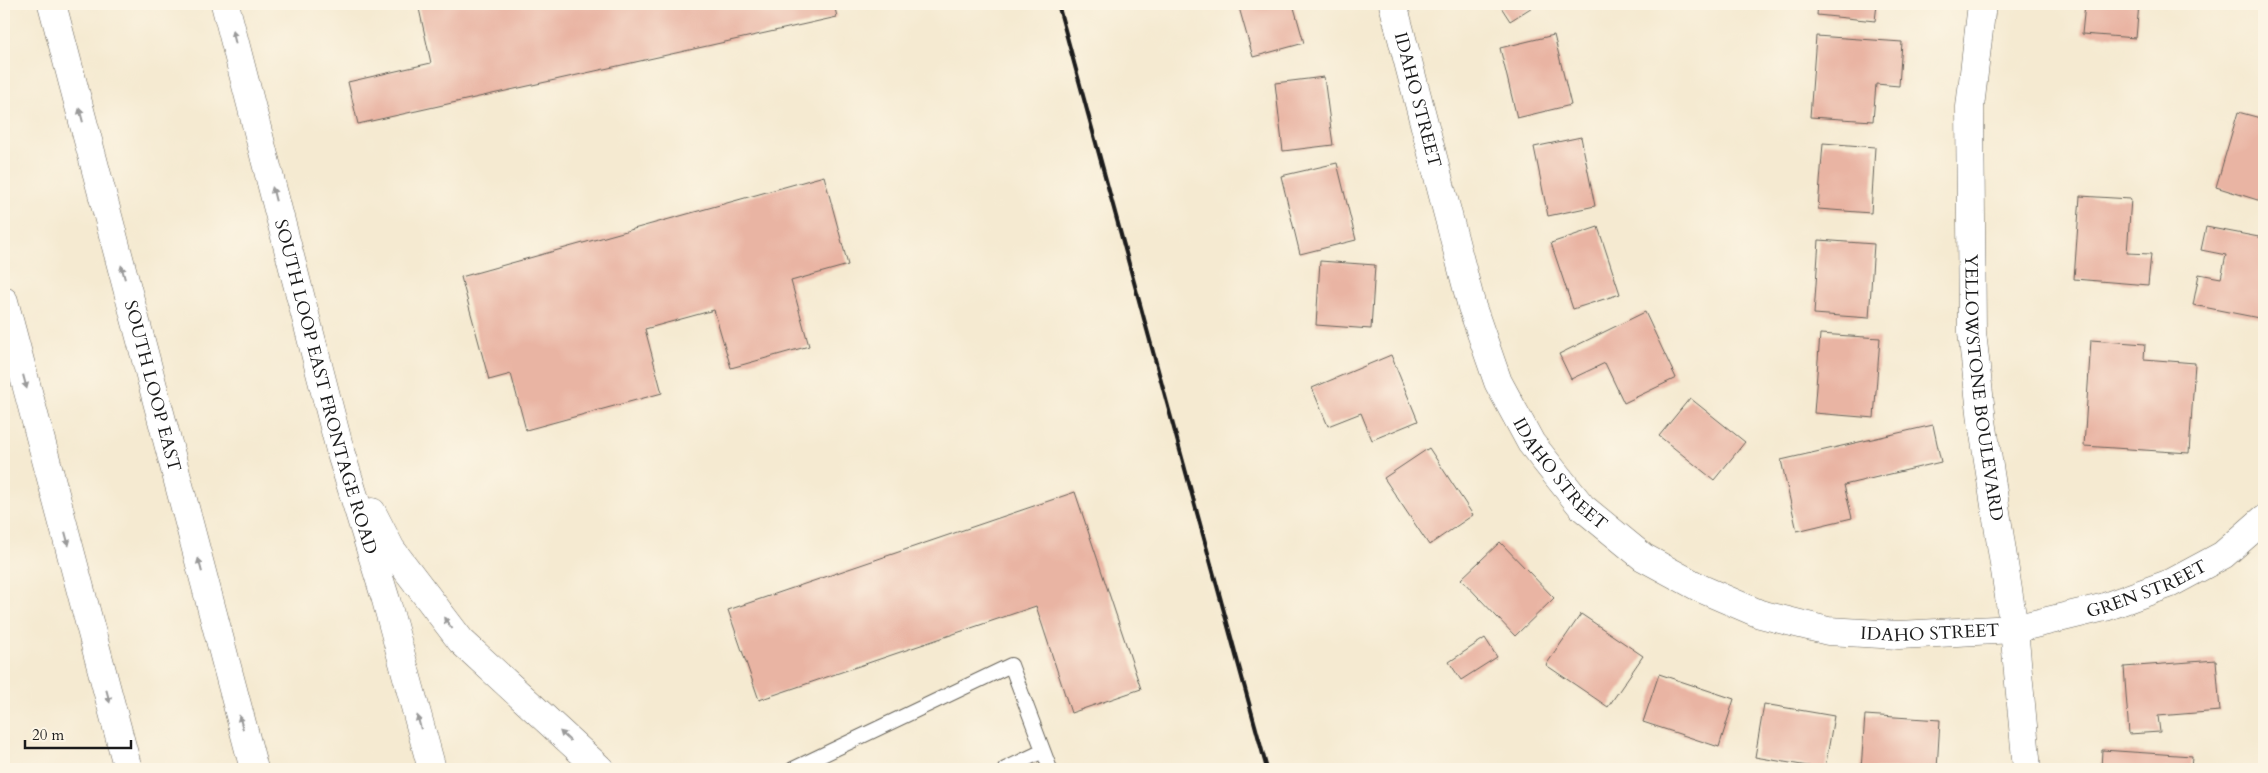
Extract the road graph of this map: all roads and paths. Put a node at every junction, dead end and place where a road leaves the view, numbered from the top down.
1 (52, 4) edge
2 (225, 4) edge
3 (1394, 4) edge
4 (1982, 4) edge
5 (4, 301) edge
6 (341, 454) junction
7 (2264, 519) edge
8 (2014, 629) junction
9 (1043, 752) junction
10 (128, 769) edge
11 (254, 769) edge
12 (432, 769) edge
13 (600, 769) edge
14 (793, 769) edge
15 (1005, 769) edge
16 (1050, 769) edge
17 (2027, 769) edge

11 -> 1 main road, SOUTH LOOP EAST
6 -> 2 main road, SOUTH LOOP EAST FRONTAGE ROAD
3 - 8 main road, IDAHO STREET
4 - 8 main road, YELLOWSTONE BOULEVARD
5 -> 10 main road
12 -> 6 main road, SOUTH LOOP EAST FRONTAGE ROAD
13 -> 6 main road
7 - 8 main road, GREN STREET
8 - 17 main road, YELLOWSTONE BOULEVARD
9 - 14 lane
9 - 15 lane
9 - 16 lane

